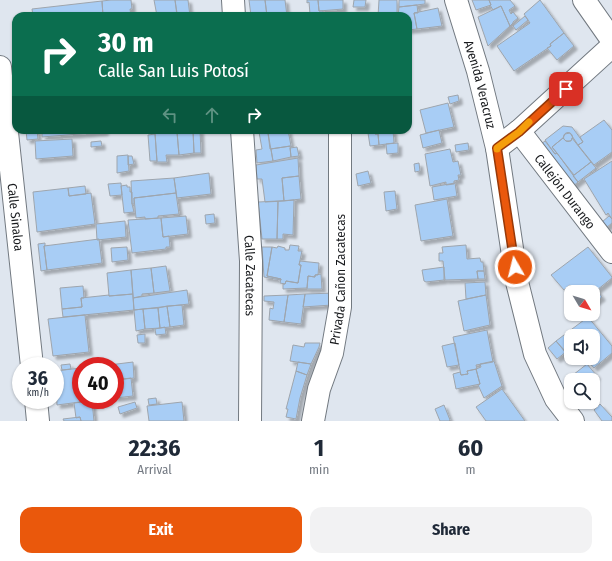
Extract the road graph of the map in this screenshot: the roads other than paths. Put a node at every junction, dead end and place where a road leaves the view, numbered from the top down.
1 (233, 0) edge
2 (456, 0) edge
3 (584, 0) edge
4 (234, 12) edge
5 (612, 40) edge
6 (612, 46) edge
7 (0, 67) edge
8 (519, 132) junction
9 (242, 134) edge
10 (340, 134) dead end
11 (497, 148) junction
12 (612, 252) edge
13 (31, 357) edge
14 (37, 409) edge
15 (38, 421) edge
16 (250, 421) edge
17 (313, 421) edge
18 (574, 421) edge

1 - 4 street
2 - 11 street, Avenida Veracruz
3 - 5 street
6 - 8 street
7 - 13 street, Calle Sinaloa
8 - 11 street
8 - 12 street, Callejón Durango
9 - 16 street, Calle Zacatecas
10 - 17 street, Privada Cañon Zacatecas
11 - 18 street, Avenida Veracruz
14 - 15 street

